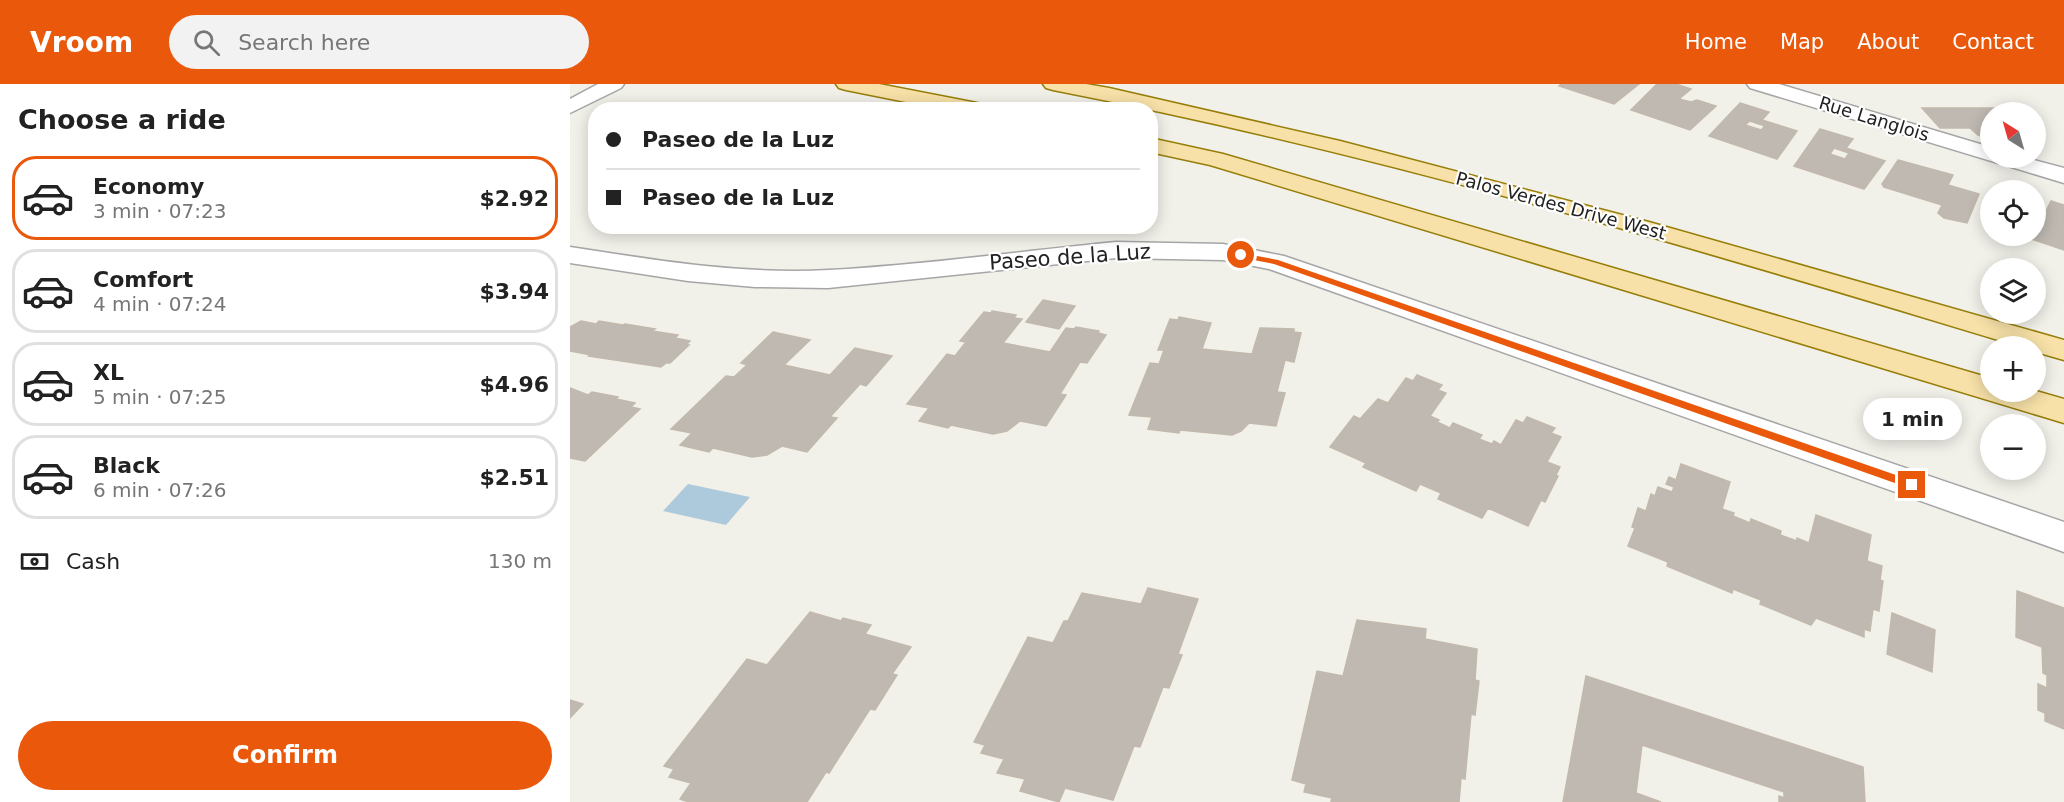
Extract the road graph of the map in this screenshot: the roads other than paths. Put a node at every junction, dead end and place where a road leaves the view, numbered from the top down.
1 (614, 84) edge
2 (846, 84) edge
3 (1053, 84) edge
4 (1757, 84) edge
5 (940, 102) edge
6 (1141, 102) edge
7 (1158, 106) edge
8 (570, 107) edge
9 (1253, 125) junction
10 (1158, 147) edge
11 (1980, 151) edge
12 (1215, 159) junction
13 (2040, 168) edge
14 (2063, 174) edge
15 (572, 257) edge
16 (2064, 350) edge
17 (1980, 386) edge
18 (2032, 402) edge
19 (2064, 411) edge
20 (2064, 537) edge

1 - 8 street
2 - 5 main road
3 - 6 main road, Palos Verdes Drive West
4 - 11 street, Rue Langlois
7 - 9 main road, Palos Verdes Drive West
9 - 12 main road
9 - 16 main road, Palos Verdes Drive West
10 - 12 main road
12 - 17 main road
13 - 14 street
15 - 20 street, Paseo de la Luz
18 - 19 main road

